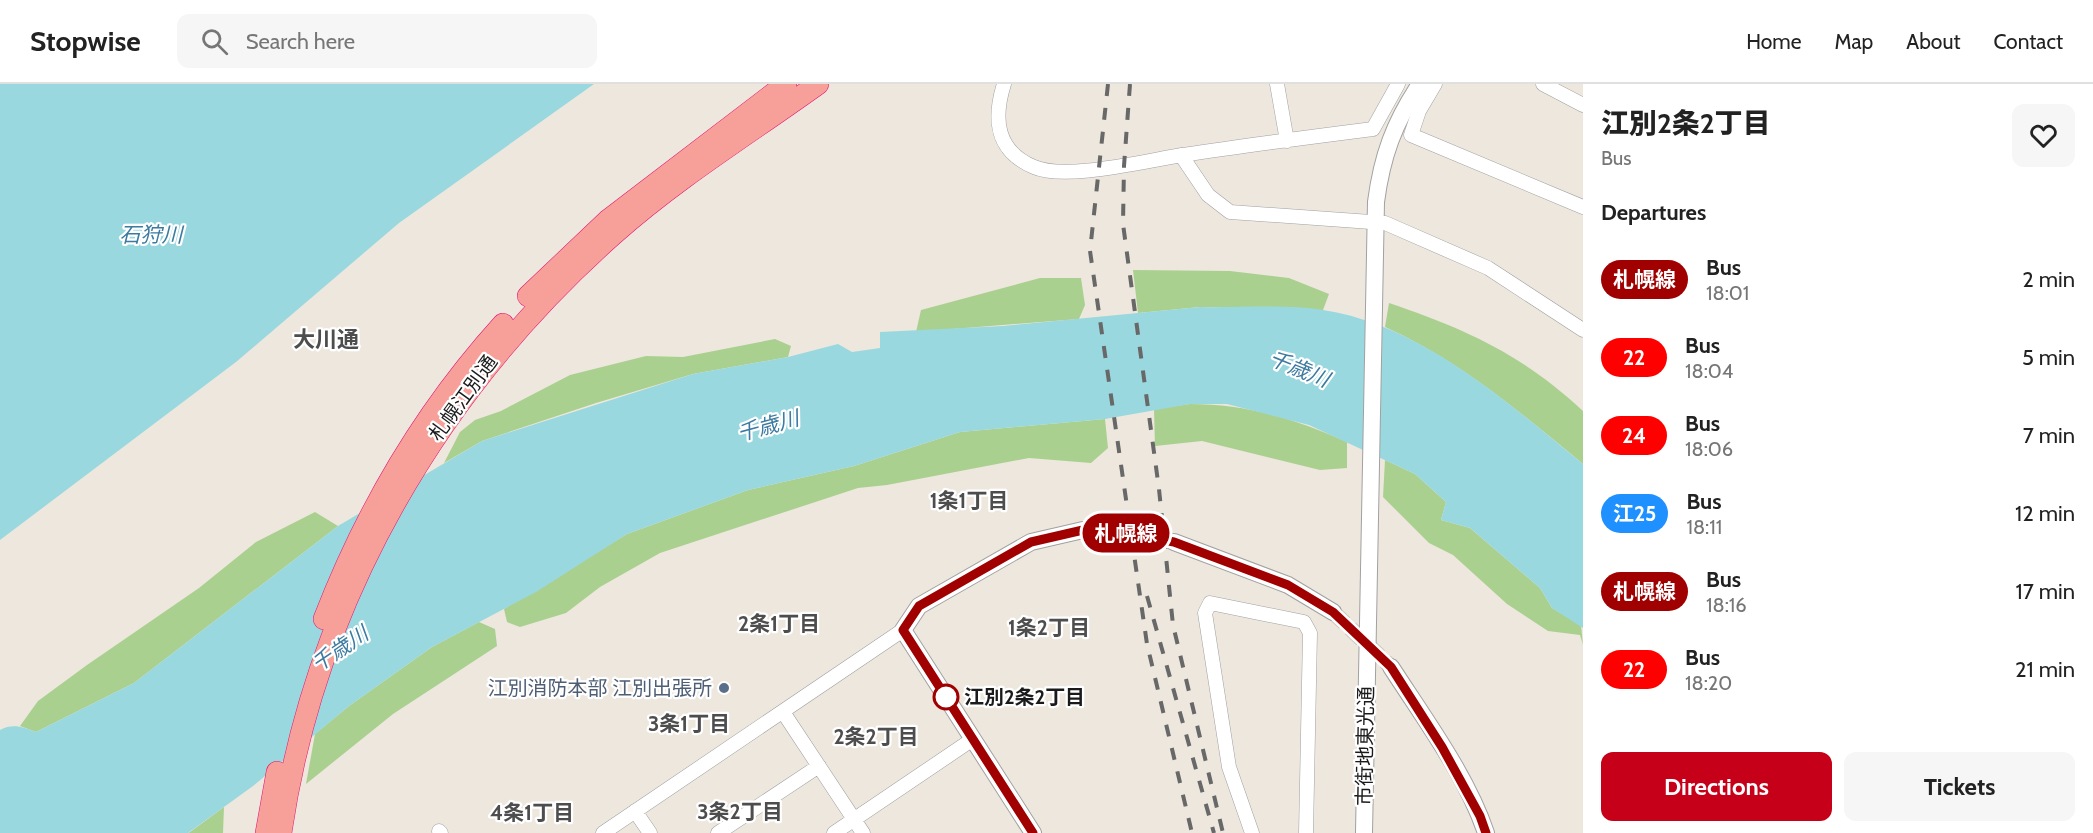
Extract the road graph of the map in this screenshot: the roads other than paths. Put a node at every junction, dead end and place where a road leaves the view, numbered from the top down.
1 (786, 84) edge
2 (818, 84) edge
3 (1004, 84) edge
4 (1277, 84) edge
5 (1398, 84) edge
6 (1420, 84) edge
7 (1435, 84) edge
8 (1544, 84) edge
9 (1568, 90) edge
10 (1583, 105) edge
11 (1287, 141) junction
12 (1181, 155) junction
13 (1583, 207) edge
14 (1375, 221) junction
15 (585, 250) junction
16 (1583, 330) edge
17 (1115, 531) tunnel mouth
18 (1174, 542) tunnel mouth
19 (1333, 612) tunnel mouth
20 (903, 630) junction
21 (1391, 667) tunnel mouth
22 (783, 712) junction
23 (973, 740) junction
24 (819, 766) junction
25 (635, 812) junction
26 (854, 819) junction
27 (266, 833) edge
28 (281, 833) edge
29 (603, 833) edge
30 (650, 833) edge
31 (718, 833) edge
32 (834, 833) edge
33 (863, 833) edge
34 (1033, 833) edge
35 (1252, 833) edge
36 (1306, 833) edge
37 (1364, 833) edge
38 (1486, 833) edge

1 - 15 highway, 札幌江別通
2 - 15 highway, 札幌江別通
3 - 12 street
4 - 11 street
5 - 11 street
6 - 14 street
7 - 13 street
8 - 9 street
9 - 10 street
11 - 12 street
12 - 14 street
14 - 16 street
14 - 37 street, 市街地東光通
15 - 27 highway, 札幌江別通
15 - 28 highway, 札幌江別通
17 - 20 street
18 - 19 street
20 - 22 street
20 - 23 street
21 - 38 street, 市街地東光通
22 - 24 street
22 - 25 street
23 - 26 street
23 - 34 street
24 - 26 street
24 - 31 street
25 - 29 street
25 - 30 street
26 - 32 street
26 - 33 street
35 - 36 street

